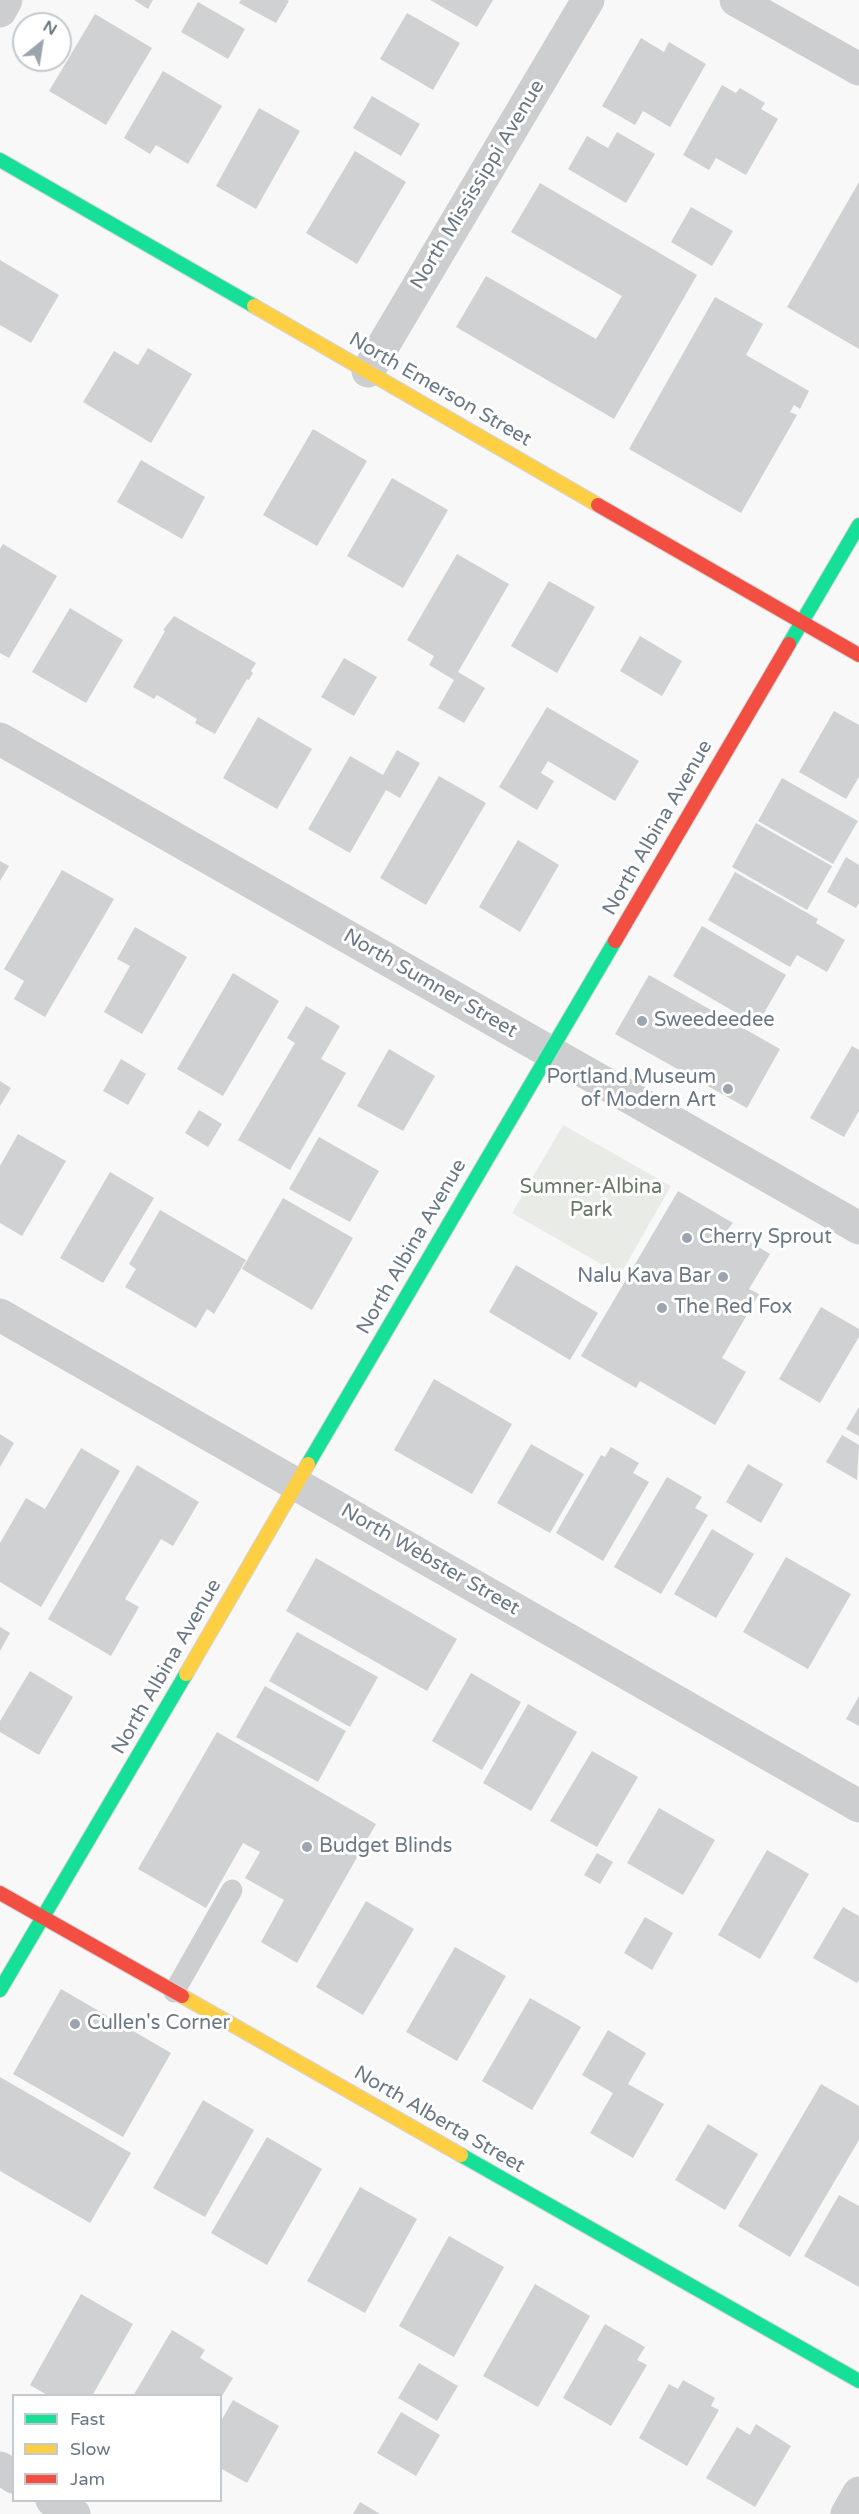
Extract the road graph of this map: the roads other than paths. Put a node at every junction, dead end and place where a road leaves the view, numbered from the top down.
1 (6, 0) edge
2 (588, 0) edge
3 (736, 0) edge
4 (0, 11) edge
5 (859, 69) edge
6 (0, 160) edge
7 (368, 370) junction
8 (859, 525) edge
9 (802, 622) junction
10 (859, 655) edge
11 (0, 739) edge
12 (550, 1052) junction
13 (859, 1228) edge
14 (0, 1315) edge
15 (296, 1484) junction
16 (859, 1806) edge
17 (232, 1890) dead end
18 (0, 1893) edge
19 (43, 1917) junction
20 (0, 1990) edge
21 (174, 1992) junction
22 (859, 2381) edge
23 (859, 2493) edge
24 (55, 2502) edge
25 (74, 2514) edge
26 (847, 2514) edge

1 - 4 street
2 - 7 street, North Mississippi Avenue
3 - 5 street
6 - 7 street, North Emerson Street
7 - 9 street, North Emerson Street
8 - 9 street, North Albina Avenue
9 - 10 street, North Emerson Street
9 - 12 street, North Albina Avenue
11 - 12 street, North Sumner Street
12 - 13 street, North Sumner Street
12 - 15 street, North Albina Avenue
14 - 15 street, North Webster Street
15 - 16 street, North Webster Street
15 - 19 street, North Albina Avenue
17 - 21 lane
18 - 19 street, North Alberta Street
19 - 20 street, North Albina Avenue
19 - 21 street, North Alberta Street
21 - 22 street, North Alberta Street
23 - 26 street
24 - 25 street

